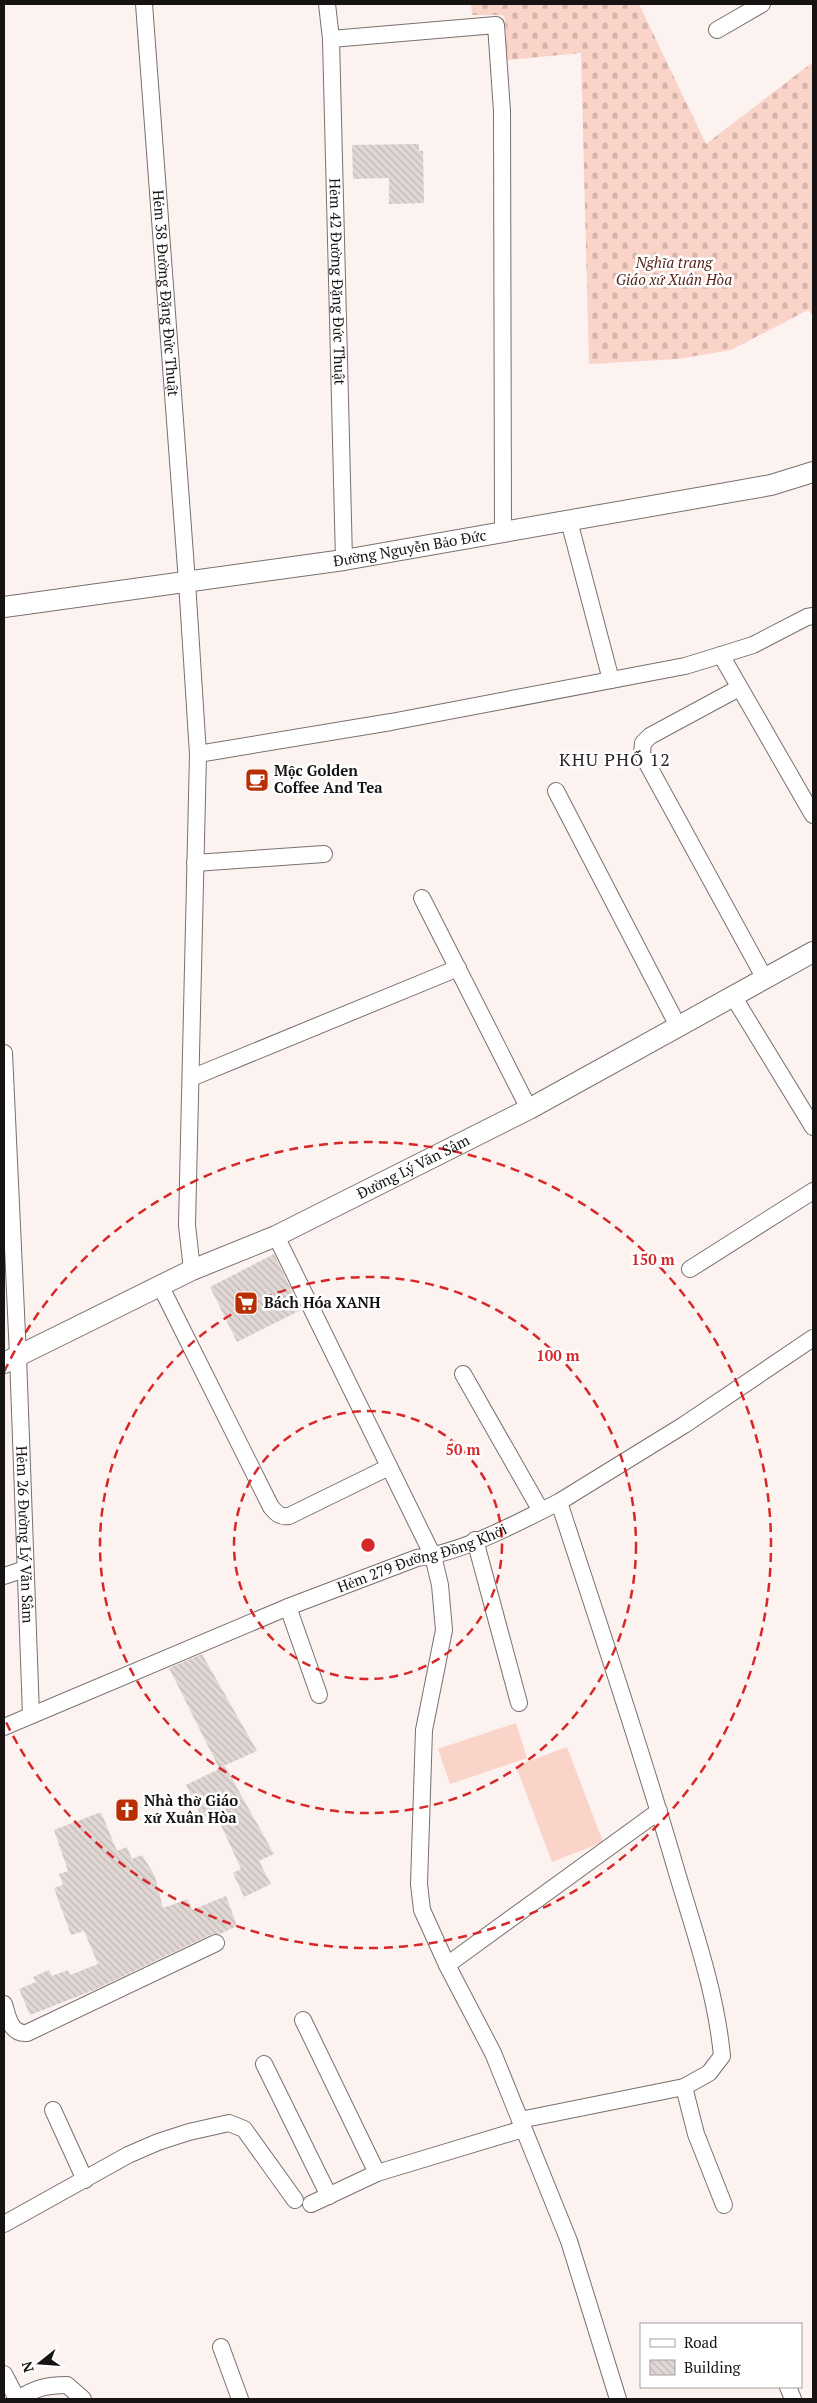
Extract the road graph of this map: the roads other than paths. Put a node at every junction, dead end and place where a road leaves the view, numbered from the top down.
1 (144, 4) edge
2 (327, 4) edge
3 (762, 4) edge
4 (717, 30) dead end
5 (331, 39) junction
6 (813, 472) edge
7 (569, 521) junction
8 (503, 533) junction
9 (344, 560) junction
10 (187, 582) junction
11 (4, 607) edge
12 (813, 616) edge
13 (721, 655) junction
14 (611, 680) junction
15 (739, 688) junction
16 (198, 754) junction
17 (556, 791) dead end
18 (813, 815) edge
19 (324, 854) dead end
20 (195, 863) junction
21 (422, 898) dead end
22 (813, 952) edge
23 (458, 968) junction
24 (765, 979) junction
25 (733, 996) junction
26 (678, 1028) junction
27 (4, 1053) edge
28 (191, 1078) junction
29 (529, 1109) junction
30 (813, 1127) edge
31 (813, 1191) edge
32 (276, 1236) junction
33 (690, 1269) dead end
34 (192, 1270) junction
35 (161, 1287) junction
36 (813, 1338) edge
37 (11, 1360) edge
38 (463, 1374) dead end
39 (389, 1467) junction
40 (559, 1502) junction
41 (541, 1511) junction
42 (475, 1540) junction
43 (432, 1556) junction
44 (24, 1569) junction
45 (4, 1576) edge
46 (288, 1607) junction
47 (319, 1695) dead end
48 (519, 1702) dead end
49 (31, 1715) junction
50 (4, 1727) edge
51 (659, 1811) junction
52 (216, 1943) dead end
53 (447, 1965) junction
54 (4, 2004) edge
55 (303, 2020) dead end
56 (264, 2064) dead end
57 (684, 2087) junction
58 (53, 2110) dead end
59 (522, 2124) junction
60 (377, 2173) junction
61 (85, 2180) junction
62 (329, 2196) junction
63 (724, 2205) dead end
64 (4, 2224) edge
65 (221, 2348) dead end
66 (4, 2374) edge
67 (18, 2399) edge
68 (83, 2399) edge
69 (240, 2399) edge
70 (618, 2399) edge

1 - 10 street, Hẻm 38 Đường Đặng Đức Thuật
2 - 5 street, Hẻm 42 Đường Đặng Đức Thuật
3 - 4 street
5 - 8 street
5 - 9 street, Hẻm 42 Đường Đặng Đức Thuật
6 - 7 street, Đường Nguyễn Bảo Đức
7 - 8 street, Đường Nguyễn Bảo Đức
7 - 14 street
8 - 9 street, Đường Nguyễn Bảo Đức
9 - 10 street, Đường Nguyễn Bảo Đức
10 - 11 street, Đường Nguyễn Bảo Đức
10 - 16 street, Hẻm 38 Đường Đặng Đức Thuật
12 - 13 street
13 - 14 street
13 - 15 street
14 - 16 street
15 - 18 street
15 - 24 street
16 - 20 street, Hẻm 38 Đường Đặng Đức Thuật
17 - 26 street
19 - 20 street
20 - 28 street, Hẻm 38 Đường Đặng Đức Thuật
21 - 23 street
22 - 24 street, Đường Lý Văn Sâm
23 - 28 street
23 - 29 street
24 - 25 street, Đường Lý Văn Sâm
25 - 26 street, Đường Lý Văn Sâm
25 - 30 street
26 - 29 street, Đường Lý Văn Sâm
27 - 37 street, Hẻm 26 Đường Lý Văn Sâm
28 - 34 street, Hẻm 38 Đường Đặng Đức Thuật
29 - 32 street, Đường Lý Văn Sâm
31 - 33 street
32 - 34 street, Đường Lý Văn Sâm
32 - 39 street
34 - 35 street, Đường Lý Văn Sâm
35 - 37 street, Đường Lý Văn Sâm
35 - 39 street
36 - 40 street, Hẻm 279 Đường Đồng Khởi
37 - 44 street, Hẻm 26 Đường Lý Văn Sâm
38 - 41 street
39 - 43 street
40 - 41 street, Hẻm 279 Đường Đồng Khởi
40 - 51 street
41 - 42 street, Hẻm 279 Đường Đồng Khởi
42 - 43 street, Hẻm 279 Đường Đồng Khởi
42 - 48 street
43 - 46 street, Hẻm 279 Đường Đồng Khởi
43 - 53 street
44 - 45 street
44 - 49 street, Hẻm 26 Đường Lý Văn Sâm
46 - 47 street
46 - 49 street, Hẻm 279 Đường Đồng Khởi
49 - 50 street, Hẻm 279 Đường Đồng Khởi
51 - 53 street
51 - 57 street
52 - 54 street
53 - 59 street
55 - 60 street
56 - 62 street
57 - 59 street
57 - 63 street
58 - 61 street
59 - 60 street
59 - 70 street
60 - 62 street
61 - 62 street
61 - 64 street
65 - 69 street
66 - 67 street
67 - 68 street

